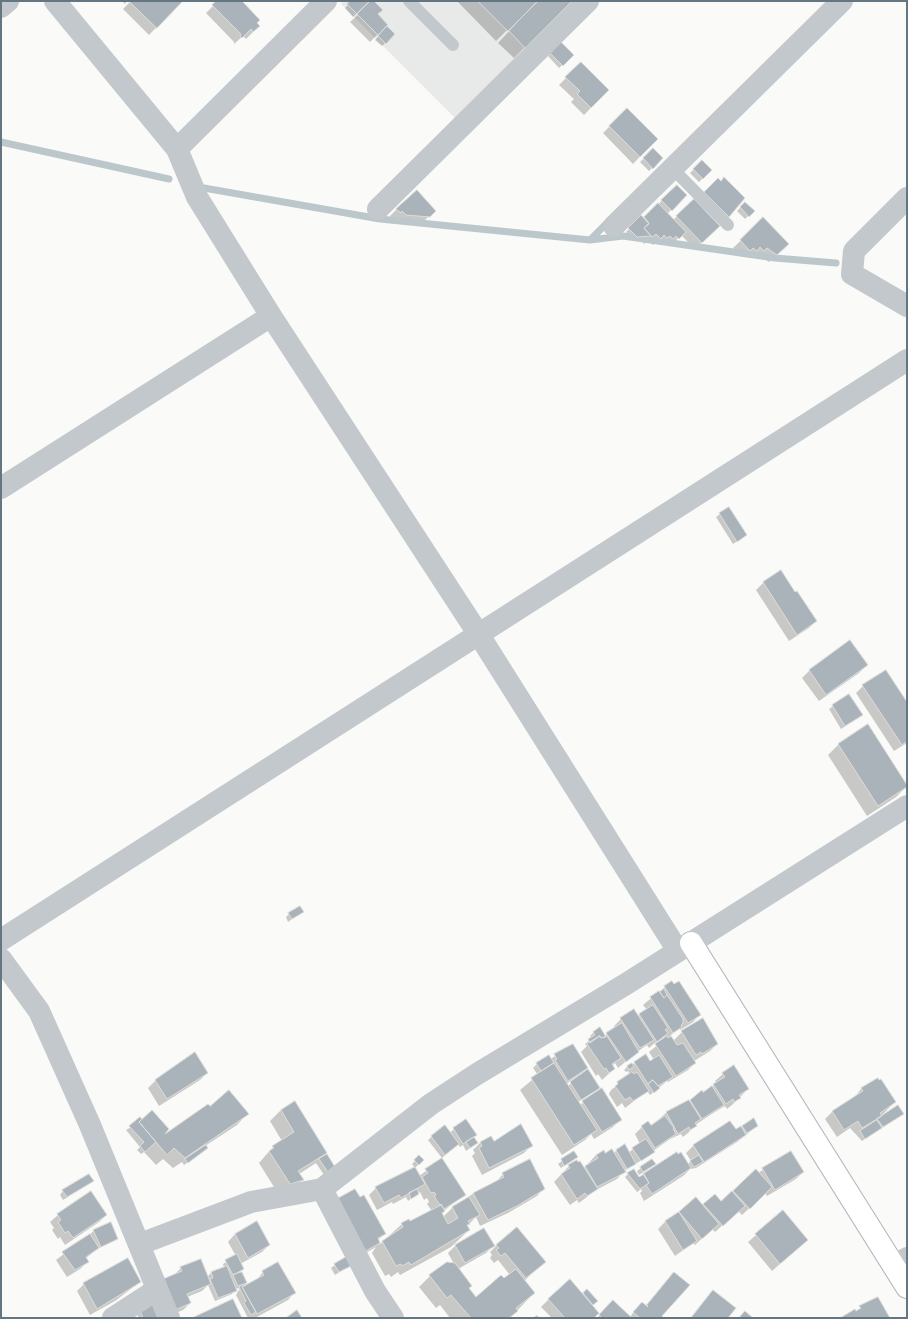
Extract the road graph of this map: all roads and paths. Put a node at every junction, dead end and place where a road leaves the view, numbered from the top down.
1 (8, 1) edge
2 (55, 1) edge
3 (326, 1) edge
4 (409, 1) edge
5 (588, 1) edge
6 (842, 1) edge
7 (1, 7) edge
8 (453, 45) dead end
9 (177, 148) junction
10 (672, 168) junction
11 (907, 198) edge
12 (378, 209) dead end
13 (728, 225) dead end
14 (614, 226) dead end
15 (907, 306) edge
16 (271, 316) junction
17 (907, 360) edge
18 (1, 488) edge
19 (479, 635) junction
20 (907, 806) edge
21 (1, 940) edge
22 (685, 947) junction
23 (1, 959) edge
24 (322, 1190) junction
25 (140, 1244) junction
26 (901, 1262) edge
27 (907, 1287) edge
28 (156, 1290) junction
29 (113, 1318) edge
30 (169, 1318) edge
31 (393, 1318) edge

1 - 7 street
2 - 9 street
3 - 9 street
4 - 8 lane
5 - 12 street
6 - 10 street
9 - 16 street
10 - 13 lane
10 - 14 street
11 - 15 street
16 - 18 street
16 - 19 street
17 - 19 street
19 - 21 street
19 - 22 street
20 - 22 street
22 - 24 street
22 - 26 street
23 - 25 street
24 - 25 street
24 - 31 street
25 - 28 street
26 - 27 street
28 - 29 street
28 - 30 street

